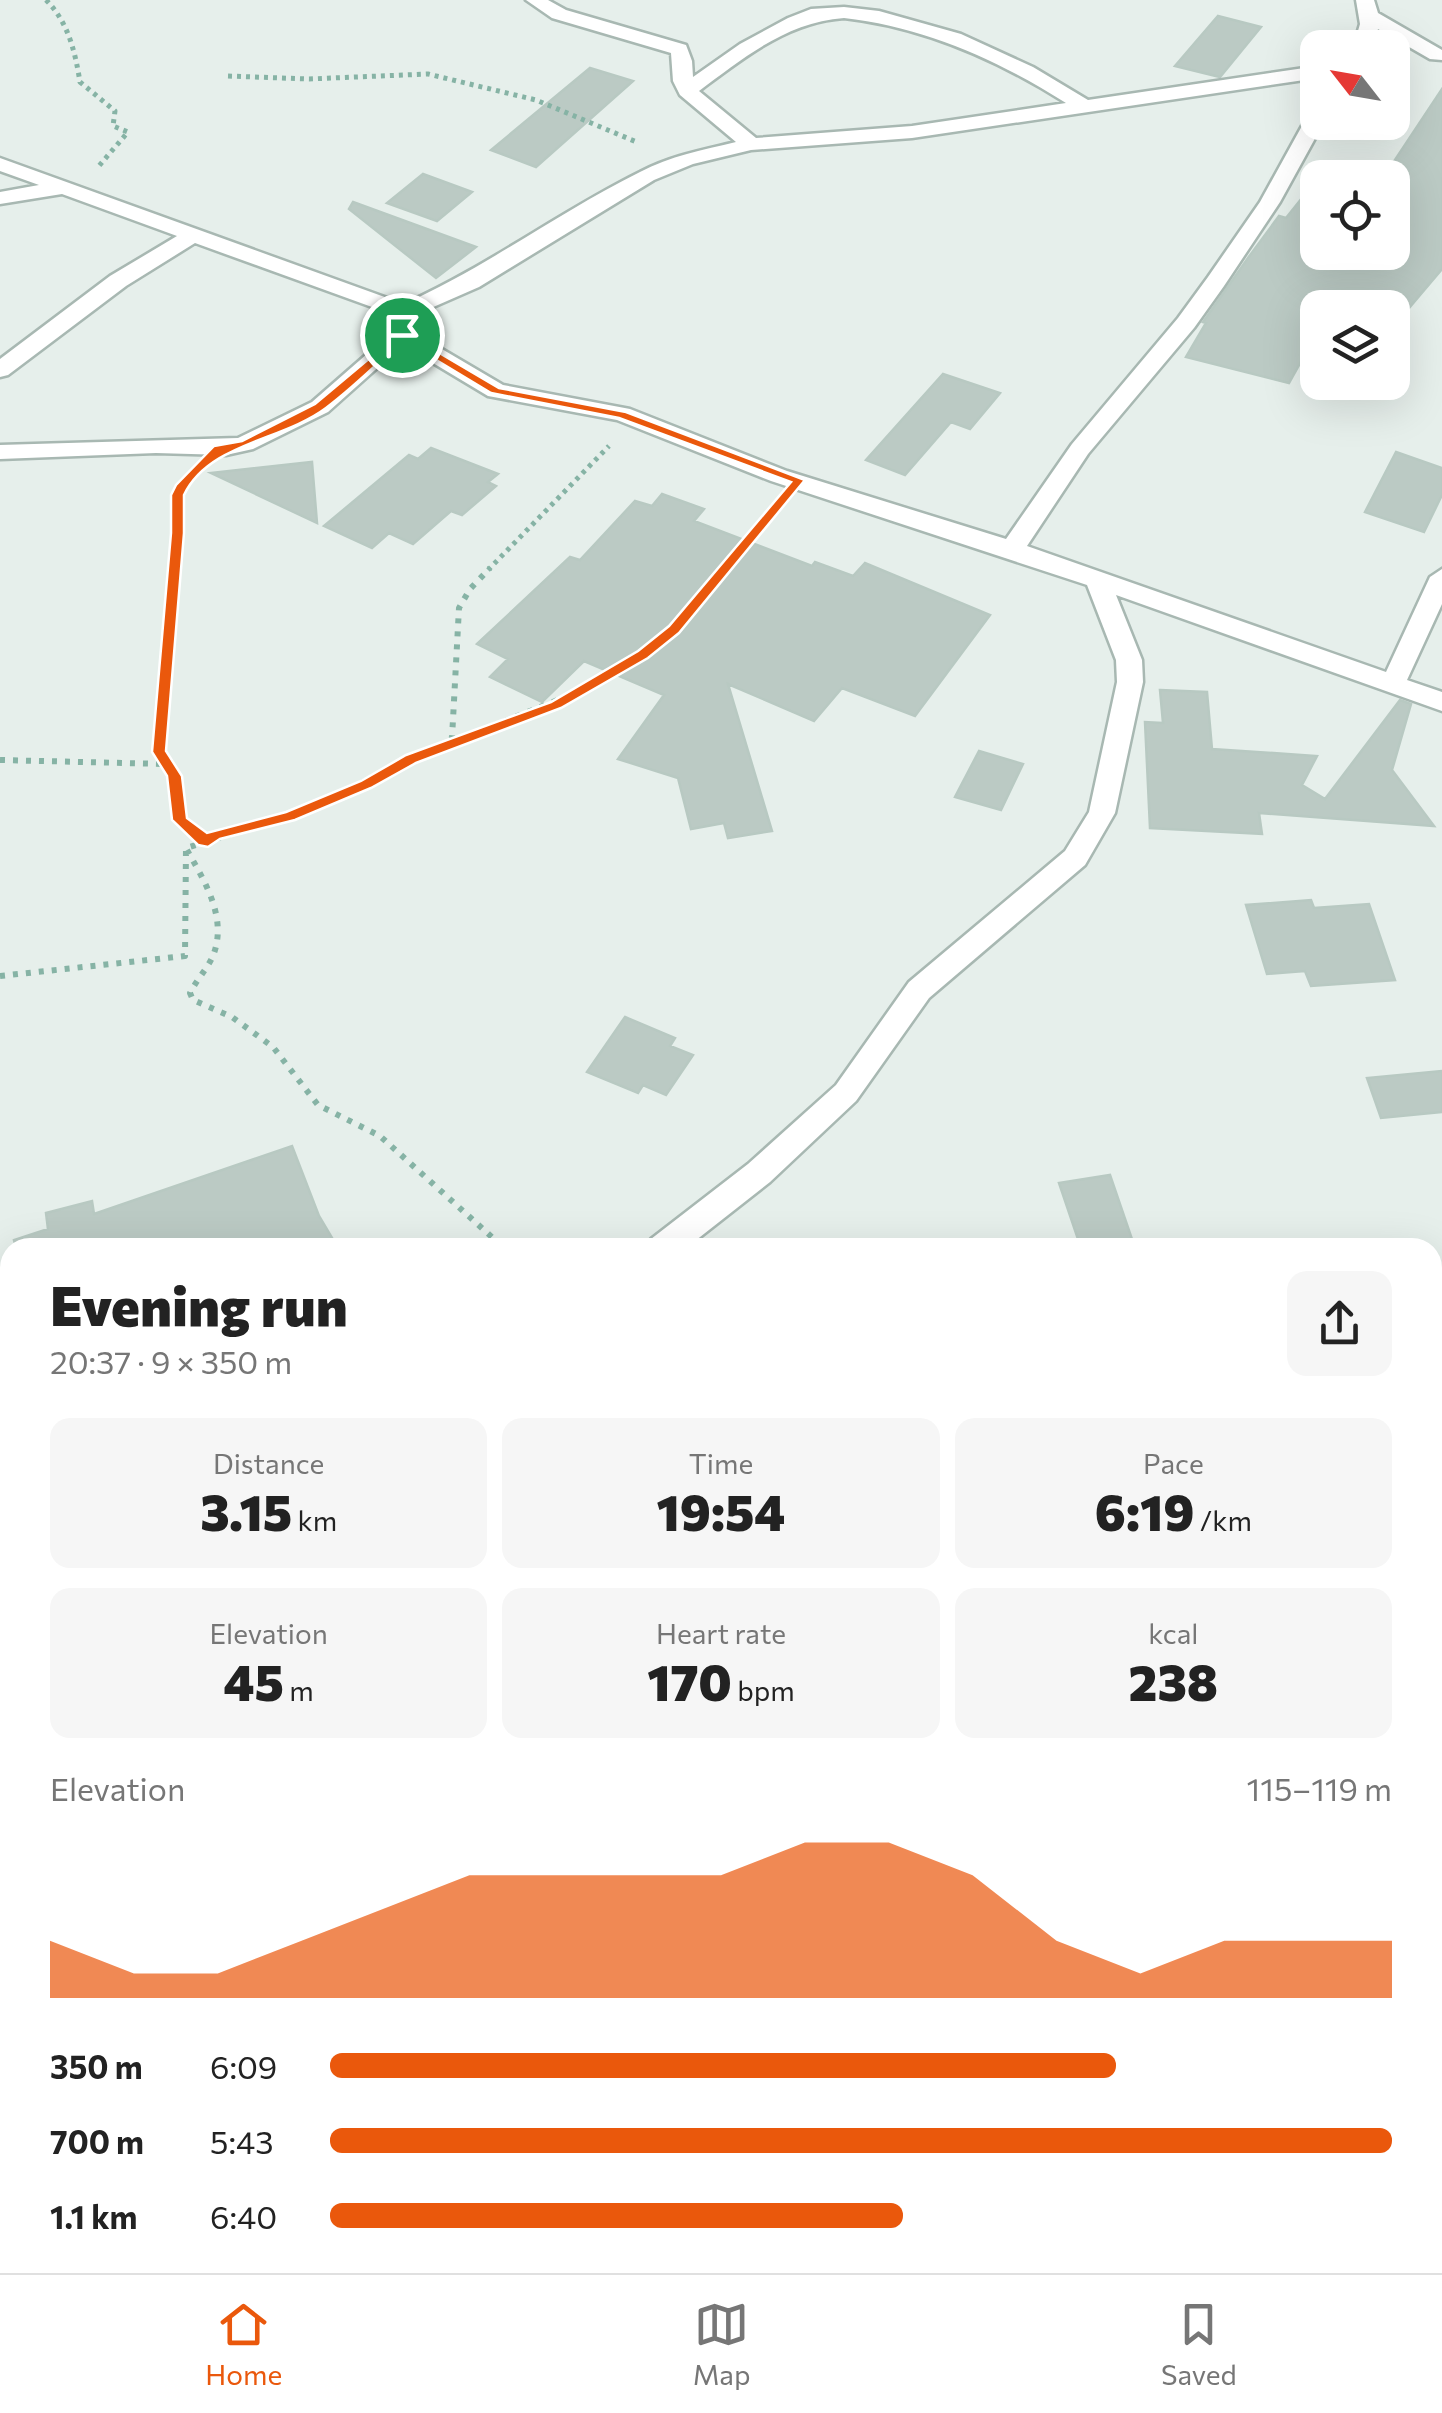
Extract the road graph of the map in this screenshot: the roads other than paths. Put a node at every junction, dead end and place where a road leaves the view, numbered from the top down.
1 (535, 0) edge
2 (1368, 8) edge
3 (1439, 55) edge
4 (1410, 56) edge
5 (1300, 75) edge
6 (687, 90) junction
7 (1085, 107) junction
8 (1304, 140) edge
9 (751, 144) junction
10 (0, 164) edge
11 (69, 189) junction
12 (0, 198) edge
13 (196, 233) junction
14 (404, 323) junction
15 (0, 370) edge
16 (0, 452) edge
17 (1012, 549) junction
18 (1442, 577) edge
19 (1097, 580) junction
20 (1393, 684) junction
21 (1442, 702) edge
22 (676, 1238) edge

1 - 6 street
2 - 3 street
3 - 4 street
5 - 7 street
6 - 7 street
6 - 9 street
7 - 9 street
8 - 17 street
9 - 14 street
10 - 11 street
11 - 12 street
11 - 13 street
13 - 14 street
13 - 15 street
14 - 16 street
14 - 17 street
17 - 19 street
18 - 20 street
19 - 20 street
19 - 22 street
20 - 21 street

